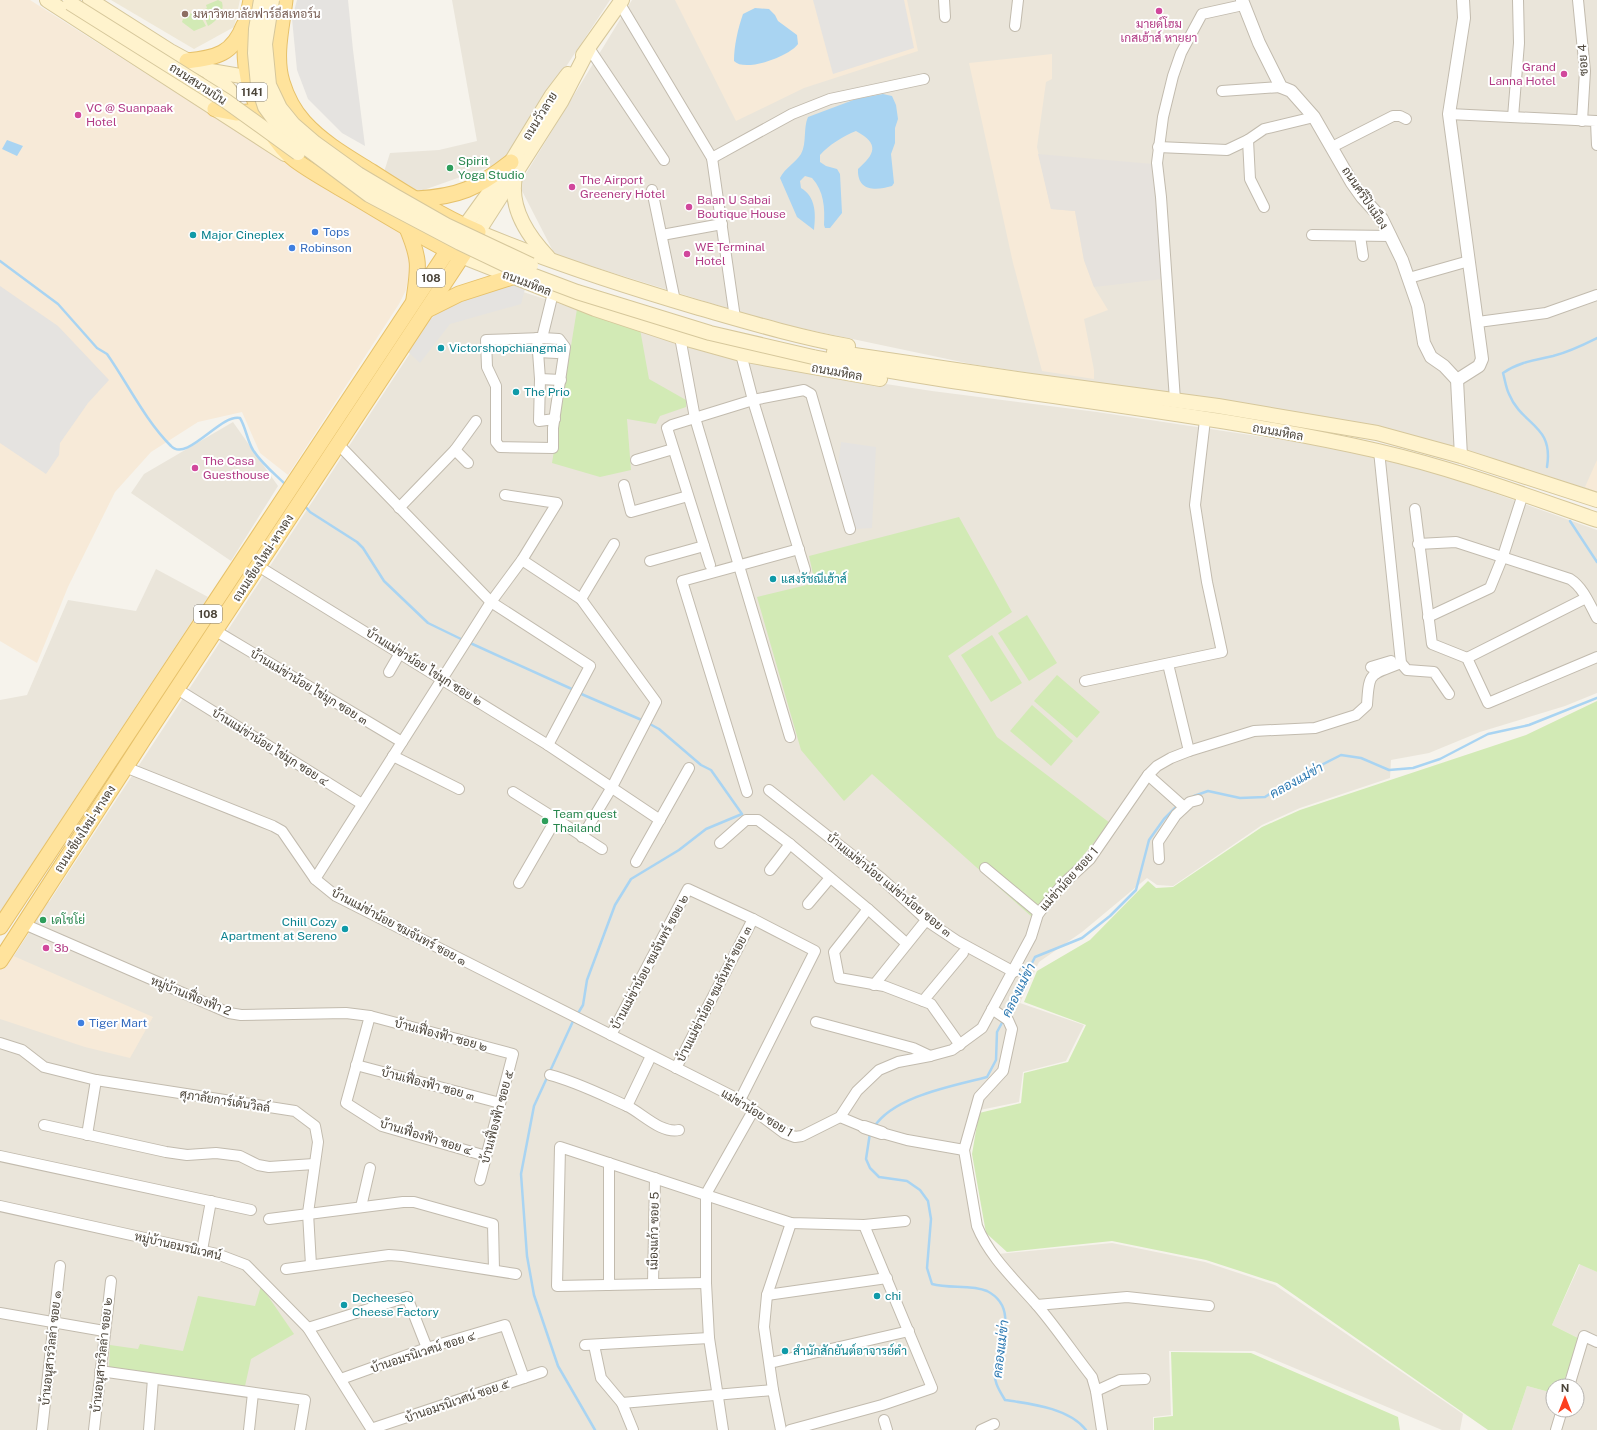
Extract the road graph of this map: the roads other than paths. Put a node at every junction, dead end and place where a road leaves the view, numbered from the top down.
1 (47, 0) edge
2 (90, 0) edge
3 (261, 0) edge
4 (272, 0) edge
5 (285, 0) edge
6 (944, 0) edge
7 (1018, 0) edge
8 (1463, 0) edge
9 (1518, 0) edge
10 (1578, 0) edge
11 (68, 1) edge
12 (621, 2) edge
13 (1242, 2) edge
14 (249, 6) edge
15 (945, 18) dead end
16 (1015, 26) dead end
17 (589, 48) junction
18 (187, 61) junction
19 (205, 70) junction
20 (246, 77) junction
21 (924, 79) dead end
22 (283, 84) junction
23 (1281, 87) junction
24 (1222, 91) dead end
25 (219, 110) junction
26 (258, 110) junction
27 (1449, 114) junction
28 (1314, 117) junction
29 (1513, 117) junction
30 (1406, 119) dead end
31 (1582, 121) junction
32 (1248, 140) junction
33 (1597, 146) edge
34 (1158, 147) junction
35 (1332, 147) junction
36 (712, 158) junction
37 (294, 160) junction
38 (664, 160) dead end
39 (514, 167) junction
40 (652, 190) dead end
41 (368, 195) junction
42 (415, 199) junction
43 (1264, 207) dead end
44 (722, 224) junction
45 (465, 226) junction
46 (407, 228) junction
47 (478, 232) junction
48 (662, 235) junction
49 (1312, 235) dead end
50 (1360, 236) junction
51 (1391, 236) junction
52 (455, 253) junction
53 (1363, 256) dead end
54 (552, 261) junction
55 (1469, 261) junction
56 (512, 278) junction
57 (1408, 278) junction
58 (606, 279) junction
59 (553, 293) junction
60 (1597, 295) edge
61 (675, 301) junction
62 (419, 308) junction
63 (595, 309) junction
64 (735, 318) junction
65 (1478, 322) junction
66 (680, 336) junction
67 (540, 338) junction
68 (538, 352) junction
69 (813, 352) junction
70 (557, 353) dead end
71 (741, 354) junction
72 (960, 370) junction
73 (540, 379) junction
74 (561, 380) junction
75 (1456, 380) junction
76 (951, 382) junction
77 (753, 400) junction
78 (1175, 400) junction
79 (695, 418) junction
80 (555, 419) junction
81 (1205, 420) junction
82 (476, 421) dead end
83 (338, 444) junction
84 (673, 449) junction
85 (455, 450) junction
86 (1379, 451) junction
87 (1461, 456) junction
88 (636, 460) dead end
89 (468, 463) dead end
90 (303, 485) junction
91 (624, 485) dead end
92 (1523, 494) junction
93 (505, 495) dead end
94 (688, 496) junction
95 (1597, 500) edge
96 (292, 502) junction
97 (400, 508) junction
98 (1414, 510) dead end
99 (1597, 520) edge
100 (850, 529) dead end
101 (614, 544) dead end
102 (1418, 544) junction
103 (704, 546) junction
104 (799, 550) junction
105 (1502, 556) junction
106 (522, 560) junction
107 (650, 562) dead end
108 (710, 565) dead end
109 (740, 565) junction
110 (258, 566) junction
111 (805, 570) dead end
112 (1586, 598) junction
113 (581, 599) junction
114 (491, 602) junction
115 (1428, 617) junction
116 (1597, 618) edge
117 (216, 631) junction
118 (400, 653) junction
119 (1467, 658) junction
120 (1597, 658) edge
121 (1401, 661) junction
122 (1168, 664) junction
123 (1372, 667) dead end
124 (389, 672) dead end
125 (443, 679) junction
126 (1085, 682) dead end
127 (177, 689) junction
128 (1449, 694) dead end
129 (130, 731) junction
130 (790, 737) dead end
131 (143, 740) junction
132 (402, 742) junction
133 (548, 745) junction
134 (1189, 751) junction
135 (393, 756) junction
136 (125, 767) junction
137 (689, 768) dead end
138 (1148, 775) junction
139 (612, 787) junction
140 (459, 789) dead end
141 (769, 790) dead end
142 (513, 792) dead end
143 (747, 792) dead end
144 (1198, 800) dead end
145 (362, 804) junction
146 (1181, 804) junction
147 (556, 819) junction
148 (660, 820) junction
149 (582, 837) junction
150 (720, 843) dead end
151 (790, 844) junction
152 (602, 849) dead end
153 (1159, 859) dead end
154 (636, 862) dead end
155 (985, 868) dead end
156 (770, 870) dead end
157 (830, 878) junction
158 (315, 879) junction
159 (519, 883) dead end
160 (808, 904) dead end
161 (868, 909) junction
162 (1039, 912) junction
163 (753, 919) junction
164 (24, 924) junction
165 (923, 924) dead end
166 (0, 927) edge
167 (906, 943) junction
168 (963, 953) dead end
169 (0, 961) edge
170 (1014, 972) junction
171 (874, 984) junction
172 (923, 1001) junction
173 (992, 1009) junction
174 (370, 1016) junction
175 (581, 1020) joint
176 (816, 1022) dead end
177 (611, 1035) junction
178 (0, 1043) edge
179 (960, 1045) junction
180 (513, 1054) joint
181 (651, 1056) junction
182 (930, 1056) junction
183 (356, 1064) junction
184 (676, 1068) junction
185 (550, 1075) dead end
186 (96, 1080) junction
187 (740, 1100) junction
188 (500, 1103) junction
189 (627, 1106) junction
190 (753, 1111) junction
191 (840, 1117) junction
192 (44, 1125) dead end
193 (864, 1127) joint
194 (679, 1130) dead end
195 (882, 1133) joint
196 (87, 1135) junction
197 (964, 1150) junction
198 (0, 1156) edge
199 (486, 1156) junction
200 (609, 1163) junction
201 (314, 1164) junction
202 (370, 1168) dead end
203 (655, 1178) junction
204 (480, 1180) dead end
205 (706, 1194) junction
206 (211, 1201) junction
207 (0, 1206) edge
208 (361, 1207) junction
209 (251, 1210) dead end
210 (308, 1213) junction
211 (269, 1218) dead end
212 (905, 1221) dead end
213 (791, 1223) junction
214 (864, 1225) junction
215 (202, 1250) junction
216 (311, 1265) junction
217 (60, 1266) dead end
218 (286, 1269) dead end
219 (494, 1270) junction
220 (516, 1274) dead end
221 (887, 1278) junction
222 (111, 1281) dead end
223 (706, 1283) junction
224 (609, 1284) junction
225 (653, 1284) junction
226 (767, 1295) junction
227 (1037, 1305) junction
228 (1208, 1306) dead end
229 (0, 1313) edge
230 (53, 1323) junction
231 (308, 1328) junction
232 (104, 1331) junction
233 (909, 1332) junction
234 (709, 1338) junction
235 (1597, 1342) edge
236 (427, 1348) junction
237 (770, 1363) junction
238 (100, 1372) junction
239 (542, 1372) dead end
240 (524, 1378) junction
241 (1571, 1378) edge
242 (153, 1379) junction
243 (341, 1379) junction
244 (1145, 1379) dead end
245 (773, 1390) junction
246 (1096, 1391) junction
247 (253, 1393) junction
248 (718, 1396) junction
249 (622, 1403) junction
250 (1560, 1418) edge
251 (884, 1420) dead end
252 (994, 1424) dead end
253 (42, 1430) edge
254 (94, 1430) edge
255 (149, 1430) edge
256 (249, 1430) edge
257 (300, 1430) edge
258 (372, 1430) edge
259 (633, 1430) edge
260 (723, 1430) edge
261 (781, 1430) edge
262 (790, 1430) edge
263 (887, 1430) edge
264 (981, 1430) edge
265 (1102, 1430) edge
266 (1556, 1430) edge

1 - 25 main road, ถนนสนามบิน / 1141
2 - 18 main road, ถนนสนามบิน / 1141
3 - 41 main road, ถนนมหิดล / 1141, bridge
4 - 69 main road, ถนนมหิดล / 1141, bridge
5 - 22 main road, ถนนมหิดล / 1141
6 - 15 street
7 - 16 street
8 - 27 street
9 - 29 street
10 - 31 street, ซอย 4
11 - 41 main road, ถนนสนามบิน / 1141, bridge
12 - 17 main road, ถนนวัวลาย / 108
12 - 36 street
13 - 23 street, ถนนศรีปิงเมือง
13 - 34 street
14 - 18 main road
14 - 20 main road, ถนนมหิดล / 1141
17 - 38 street
17 - 39 main road, ถนนวัวลาย / 108
18 - 19 main road, ถนนสนามบิน / 1141
19 - 20 main road, ถนนสนามบิน / 1141
19 - 25 main road
20 - 22 main road, ถนนสนามบิน / 1141
20 - 26 main road, ถนนมหิดล / 1141
21 - 36 street
22 - 26 main road
22 - 42 main road, ถนนมหิดล / 1141
23 - 24 street
23 - 28 street, ถนนศรีปิงเมือง
25 - 26 main road
25 - 37 main road, ถนนสนามบิน / 1141
26 - 37 main road, ถนนมหิดล / 1141
27 - 29 street
27 - 55 street
28 - 32 street
28 - 35 street, ถนนศรีปิงเมือง
29 - 31 street
30 - 35 street
31 - 33 street
32 - 34 street
32 - 43 street
34 - 78 street
35 - 51 street, ถนนศรีปิงเมือง
36 - 44 street
37 - 46 main road, ถนนมหิดล / 1141
39 - 42 main road
39 - 45 main road, ถนนวัวลาย / 108
39 - 47 main road, ถนนวัวลาย / 108
39 - 54 main road
40 - 48 street
41 - 69 main road, ถนนมหิดล / 1141, bridge
42 - 45 main road, ถนนมหิดล / 1141
44 - 48 street
44 - 64 street
45 - 47 main road, ถนนมหิดล / 1141
45 - 52 main road, 108
46 - 52 main road, ถนนมหิดล / 1141
46 - 62 main road
47 - 52 main road, 108
47 - 54 main road, ถนนมหิดล / 1141
48 - 61 street
49 - 50 street
50 - 51 street
50 - 53 street
51 - 57 street, ถนนศรีปิงเมือง
52 - 56 main road, ถนนมหิดล / 1141
52 - 62 main road, ถนนเชียงใหม่-หางดง / 108
54 - 58 main road, ถนนมหิดล / 1141
55 - 57 street
55 - 65 street
56 - 59 main road, ถนนมหิดล / 1141
56 - 62 main road
57 - 75 street, ถนนศรีปิงเมือง
58 - 61 main road, ถนนมหิดล / 1141
58 - 63 main road
59 - 63 main road, ถนนมหิดล / 1141
59 - 67 street
60 - 65 street
61 - 64 main road, ถนนมหิดล / 1141
62 - 83 main road, ถนนเชียงใหม่-หางดง / 108
62 - 90 main road, ถนนเชียงใหม่-หางดง / 108
63 - 66 main road, ถนนมหิดล / 1141
64 - 72 main road, ถนนมหิดล / 1141
65 - 75 street
66 - 71 main road, ถนนมหิดล / 1141
66 - 79 street
67 - 68 street
67 - 74 street
67 - 80 street
68 - 70 street
68 - 73 street
69 - 72 main road, ถนนมหิดล / 1141
69 - 76 main road, ถนนมหิดล / 1141
71 - 76 main road, ถนนมหิดล / 1141
71 - 77 street
72 - 78 main road, ถนนมหิดล / 1141
73 - 74 street
73 - 80 street
74 - 80 street
75 - 87 street
76 - 81 main road, ถนนมหิดล / 1141
77 - 79 street
77 - 100 street
77 - 104 street
78 - 87 main road, ถนนมหิดล / 1141
79 - 84 street
79 - 109 street
81 - 86 main road, ถนนมหิดล / 1141
81 - 122 street
82 - 85 street
83 - 90 main road, ถนนเชียงใหม่-หางดง / 108
83 - 97 street
84 - 88 street
84 - 94 street
85 - 89 street
85 - 97 street
86 - 92 main road, ถนนมหิดล / 1141
86 - 121 street
87 - 95 main road, ถนนมหิดล / 1141
90 - 96 main road, ถนนเชียงใหม่-หางดง / 108
91 - 94 street
92 - 99 main road, ถนนมหิดล / 1141
92 - 105 street
93 - 106 street
94 - 103 street
96 - 110 main road, ถนนเชียงใหม่-หางดง / 108
96 - 129 main road, ถนนเชียงใหม่-หางดง / 108
97 - 114 street
98 - 102 street
101 - 113 street
102 - 105 street
102 - 115 street
103 - 107 street
103 - 108 street
104 - 109 street
104 - 111 street
105 - 112 street
105 - 115 street
106 - 113 street
106 - 114 street
109 - 130 street
109 - 143 street
110 - 117 main road, ถนนเชียงใหม่-หางดง / 108
110 - 118 street, บ้านแม่ข่าน้อย ไข่มุก ซอย ๒
112 - 116 street
112 - 119 street
113 - 139 street
114 - 125 street
114 - 133 street
115 - 119 street
117 - 127 main road, ถนนเชียงใหม่-หางดง / 108
117 - 132 street, บ้านแม่ข่าน้อย ไข่มุก ซอย ๓
118 - 124 street
118 - 125 street, บ้านแม่ข่าน้อย ไข่มุก ซอย ๒
119 - 120 street
121 - 123 street
121 - 128 street
121 - 134 street, แม่ข่าน้อย ซอย 1
122 - 126 street
122 - 134 street
125 - 132 street
125 - 133 street, บ้านแม่ข่าน้อย ไข่มุก ซอย ๒
127 - 131 main road, ถนนเชียงใหม่-หางดง / 108
127 - 145 street, บ้านแม่ข่าน้อย ไข่มุก ซอย ๔
129 - 131 main road
129 - 166 main road, ถนนเชียงใหม่-หางดง / 108
131 - 136 main road, ถนนเชียงใหม่-หางดง / 108
132 - 135 street
133 - 139 street, บ้านแม่ข่าน้อย ไข่มุก ซอย ๒
134 - 138 street, แม่ข่าน้อย ซอย 1
135 - 140 street
135 - 145 street
136 - 158 street, บ้านแม่ข่าน้อย ชมจันทร์ ซอย ๑
136 - 164 main road, ถนนเชียงใหม่-หางดง / 108
137 - 148 street
138 - 146 street
138 - 162 street, แม่ข่าน้อย ซอย 1
139 - 148 street, บ้านแม่ข่าน้อย ไข่มุก ซอย ๒
139 - 149 street
141 - 170 street, บ้านแม่ข่าน้อย แม่ข่าน้อย ซอย ๓
142 - 147 street
144 - 146 street
145 - 158 street
146 - 153 street
147 - 149 street
147 - 159 street
148 - 154 street
149 - 152 street
150 - 151 street
151 - 156 street
151 - 157 street
155 - 162 street
157 - 160 street
157 - 161 street
158 - 175 street, บ้านแม่ข่าน้อย ชมจันทร์ ซอย ๑
161 - 167 street
161 - 171 street
162 - 170 street, แม่ข่าน้อย ซอย 1
163 - 177 street, บ้านแม่ข่าน้อย ชมจันทร์ ซอย ๒
163 - 184 street, บ้านแม่ข่าน้อย ชมจันทร์ ซอย ๓
163 - 187 street
164 - 169 main road, ถนนเชียงใหม่-หางดง / 108
164 - 174 street, หมู่บ้านเฟื่องฟ้า 2
165 - 167 street
167 - 171 street
168 - 172 street
170 - 173 street, แม่ข่าน้อย ซอย 1
171 - 172 street
172 - 179 street
173 - 179 street, แม่ข่าน้อย ซอย 1
173 - 197 street
174 - 180 street, บ้านเฟื่องฟ้า ซอย ๒
174 - 183 street
175 - 177 street, แม่ข่าน้อย ซอย 1
176 - 182 street
177 - 181 street, แม่ข่าน้อย ซอย 1
178 - 186 street, ศุภาลัยการ์เด้นวิลล์
179 - 182 street, แม่ข่าน้อย ซอย 1
180 - 188 street, บ้านเฟื่องฟ้า ซอย ๕
181 - 184 street, แม่ข่าน้อย ซอย 1
181 - 189 street
182 - 191 street, แม่ข่าน้อย ซอย 1
183 - 188 street, บ้านเฟื่องฟ้า ซอย ๓
183 - 199 street, บ้านเฟื่องฟ้า ซอย ๔
184 - 187 street, แม่ข่าน้อย ซอย 1
185 - 189 street
186 - 196 street
186 - 201 street, ศุภาลัยการ์เด้นวิลล์
187 - 190 street, แม่ข่าน้อย ซอย 1
188 - 199 street, บ้านเฟื่องฟ้า ซอย ๕
189 - 194 street
190 - 191 street, แม่ข่าน้อย ซอย 1
190 - 205 street
191 - 193 street
192 - 196 street
193 - 195 street
195 - 197 street
196 - 201 street
197 - 227 street
198 - 206 street
199 - 204 street, บ้านเฟื่องฟ้า ซอย ๕
200 - 203 street
200 - 224 street
200 - 224 street
201 - 210 street, ศุภาลัยการ์เด้นวิลล์
202 - 208 street
203 - 205 street
203 - 225 street, เมืองแก้ว ซอย 5
205 - 213 street
205 - 223 street
206 - 209 street
206 - 215 street
207 - 215 street, หมู่บ้านอมรนิเวศน์
208 - 210 street
208 - 219 street
210 - 211 street
210 - 216 street, ศุภาลัยการ์เด้นวิลล์
212 - 214 street
213 - 214 street
213 - 226 street
214 - 221 street
215 - 231 street, หมู่บ้านอมรนิเวศน์
216 - 218 street
216 - 219 street
217 - 230 street, บ้านอนุสารวิลล่า ซอย ๑
219 - 220 street
221 - 226 street
221 - 233 street
222 - 232 street, บ้านอนุสารวิลล่า ซอย ๒
223 - 225 street
223 - 234 street
224 - 225 street
226 - 237 street
227 - 228 street
227 - 246 street
229 - 230 street
230 - 232 street
230 - 253 street, บ้านอนุสารวิลล่า ซอย ๑
231 - 236 street
231 - 243 street, หมู่บ้านอมรนิเวศน์
232 - 238 street, บ้านอนุสารวิลล่า ซอย ๒
233 - 237 street
233 - 262 street
234 - 248 street
234 - 249 street
235 - 241 street
236 - 240 street, บ้านอมรนิเวศน์ ซอย ๔
236 - 243 street, บ้านอมรนิเวศน์ ซอย ๔
237 - 245 street
238 - 242 street
238 - 254 street, บ้านอนุสารวิลล่า ซอย ๒
239 - 240 street, บ้านอมรนิเวศน์ ซอย ๕
240 - 258 street, บ้านอมรนิเวศน์ ซอย ๕
242 - 247 street
242 - 255 street
243 - 258 street, หมู่บ้านอมรนิเวศน์
244 - 246 street
245 - 248 street
245 - 261 street
246 - 265 street
247 - 256 street
247 - 257 street
248 - 249 street
248 - 260 street
249 - 259 street
250 - 266 street
251 - 263 street
252 - 264 street

